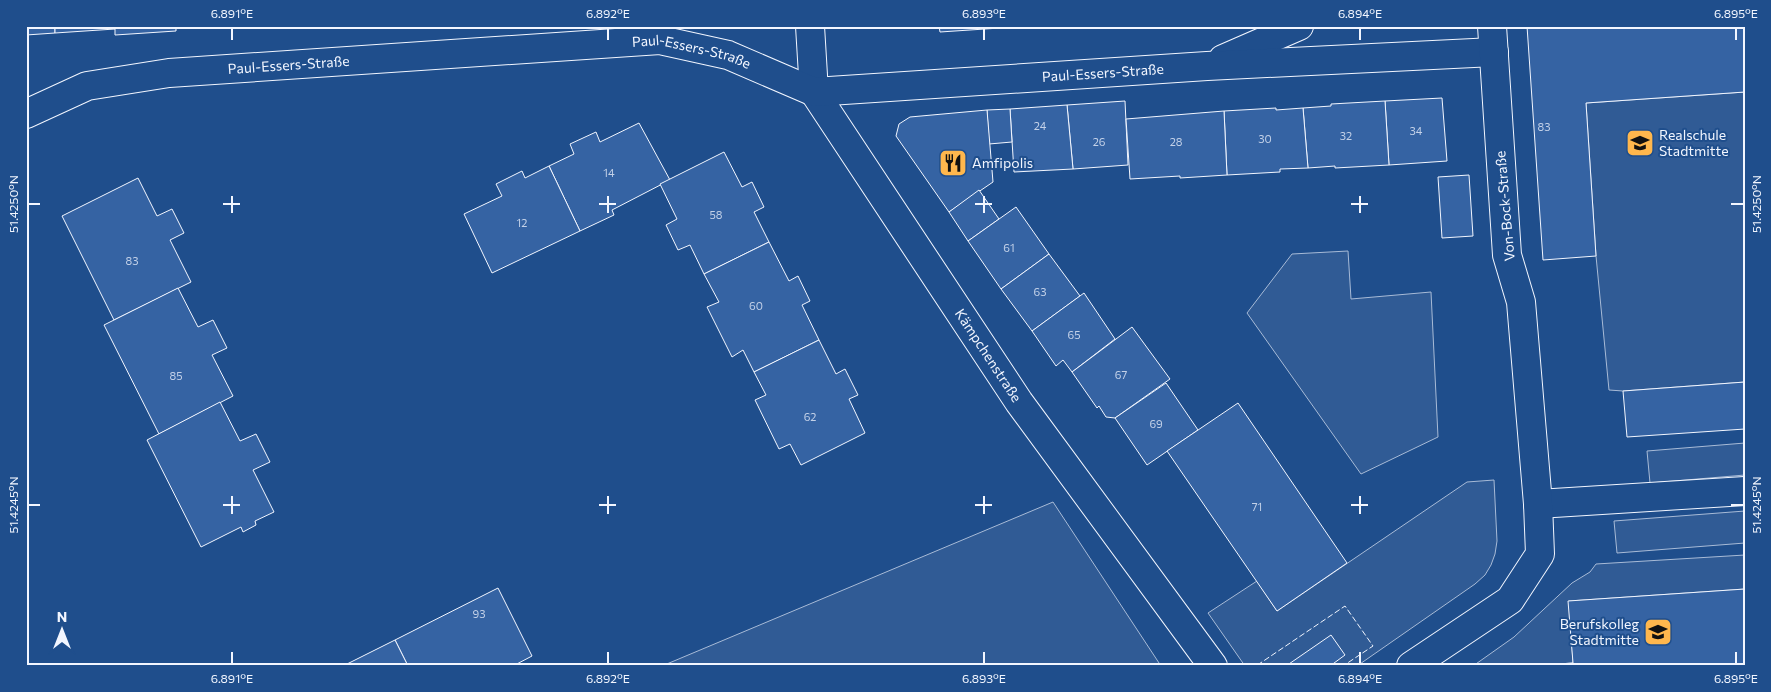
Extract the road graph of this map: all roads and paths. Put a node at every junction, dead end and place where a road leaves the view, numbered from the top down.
1 (810, 26) edge
2 (1300, 26) edge
3 (1493, 39) edge
4 (1208, 66) junction
5 (814, 92) junction
6 (26, 114) edge
7 (1745, 491) edge
8 (1538, 504) junction
9 (1213, 666) edge
10 (1411, 666) edge

1 - 5 street
2 - 4 street, Paul-Essers-Straße
3 - 4 street, Paul-Essers-Straße
3 - 8 street, Von-Bock-Straße
4 - 5 street, Paul-Essers-Straße
5 - 6 street, Paul-Essers-Straße
5 - 9 street, Kämpchenstraße
7 - 8 street
8 - 10 street, Von-Bock-Straße

